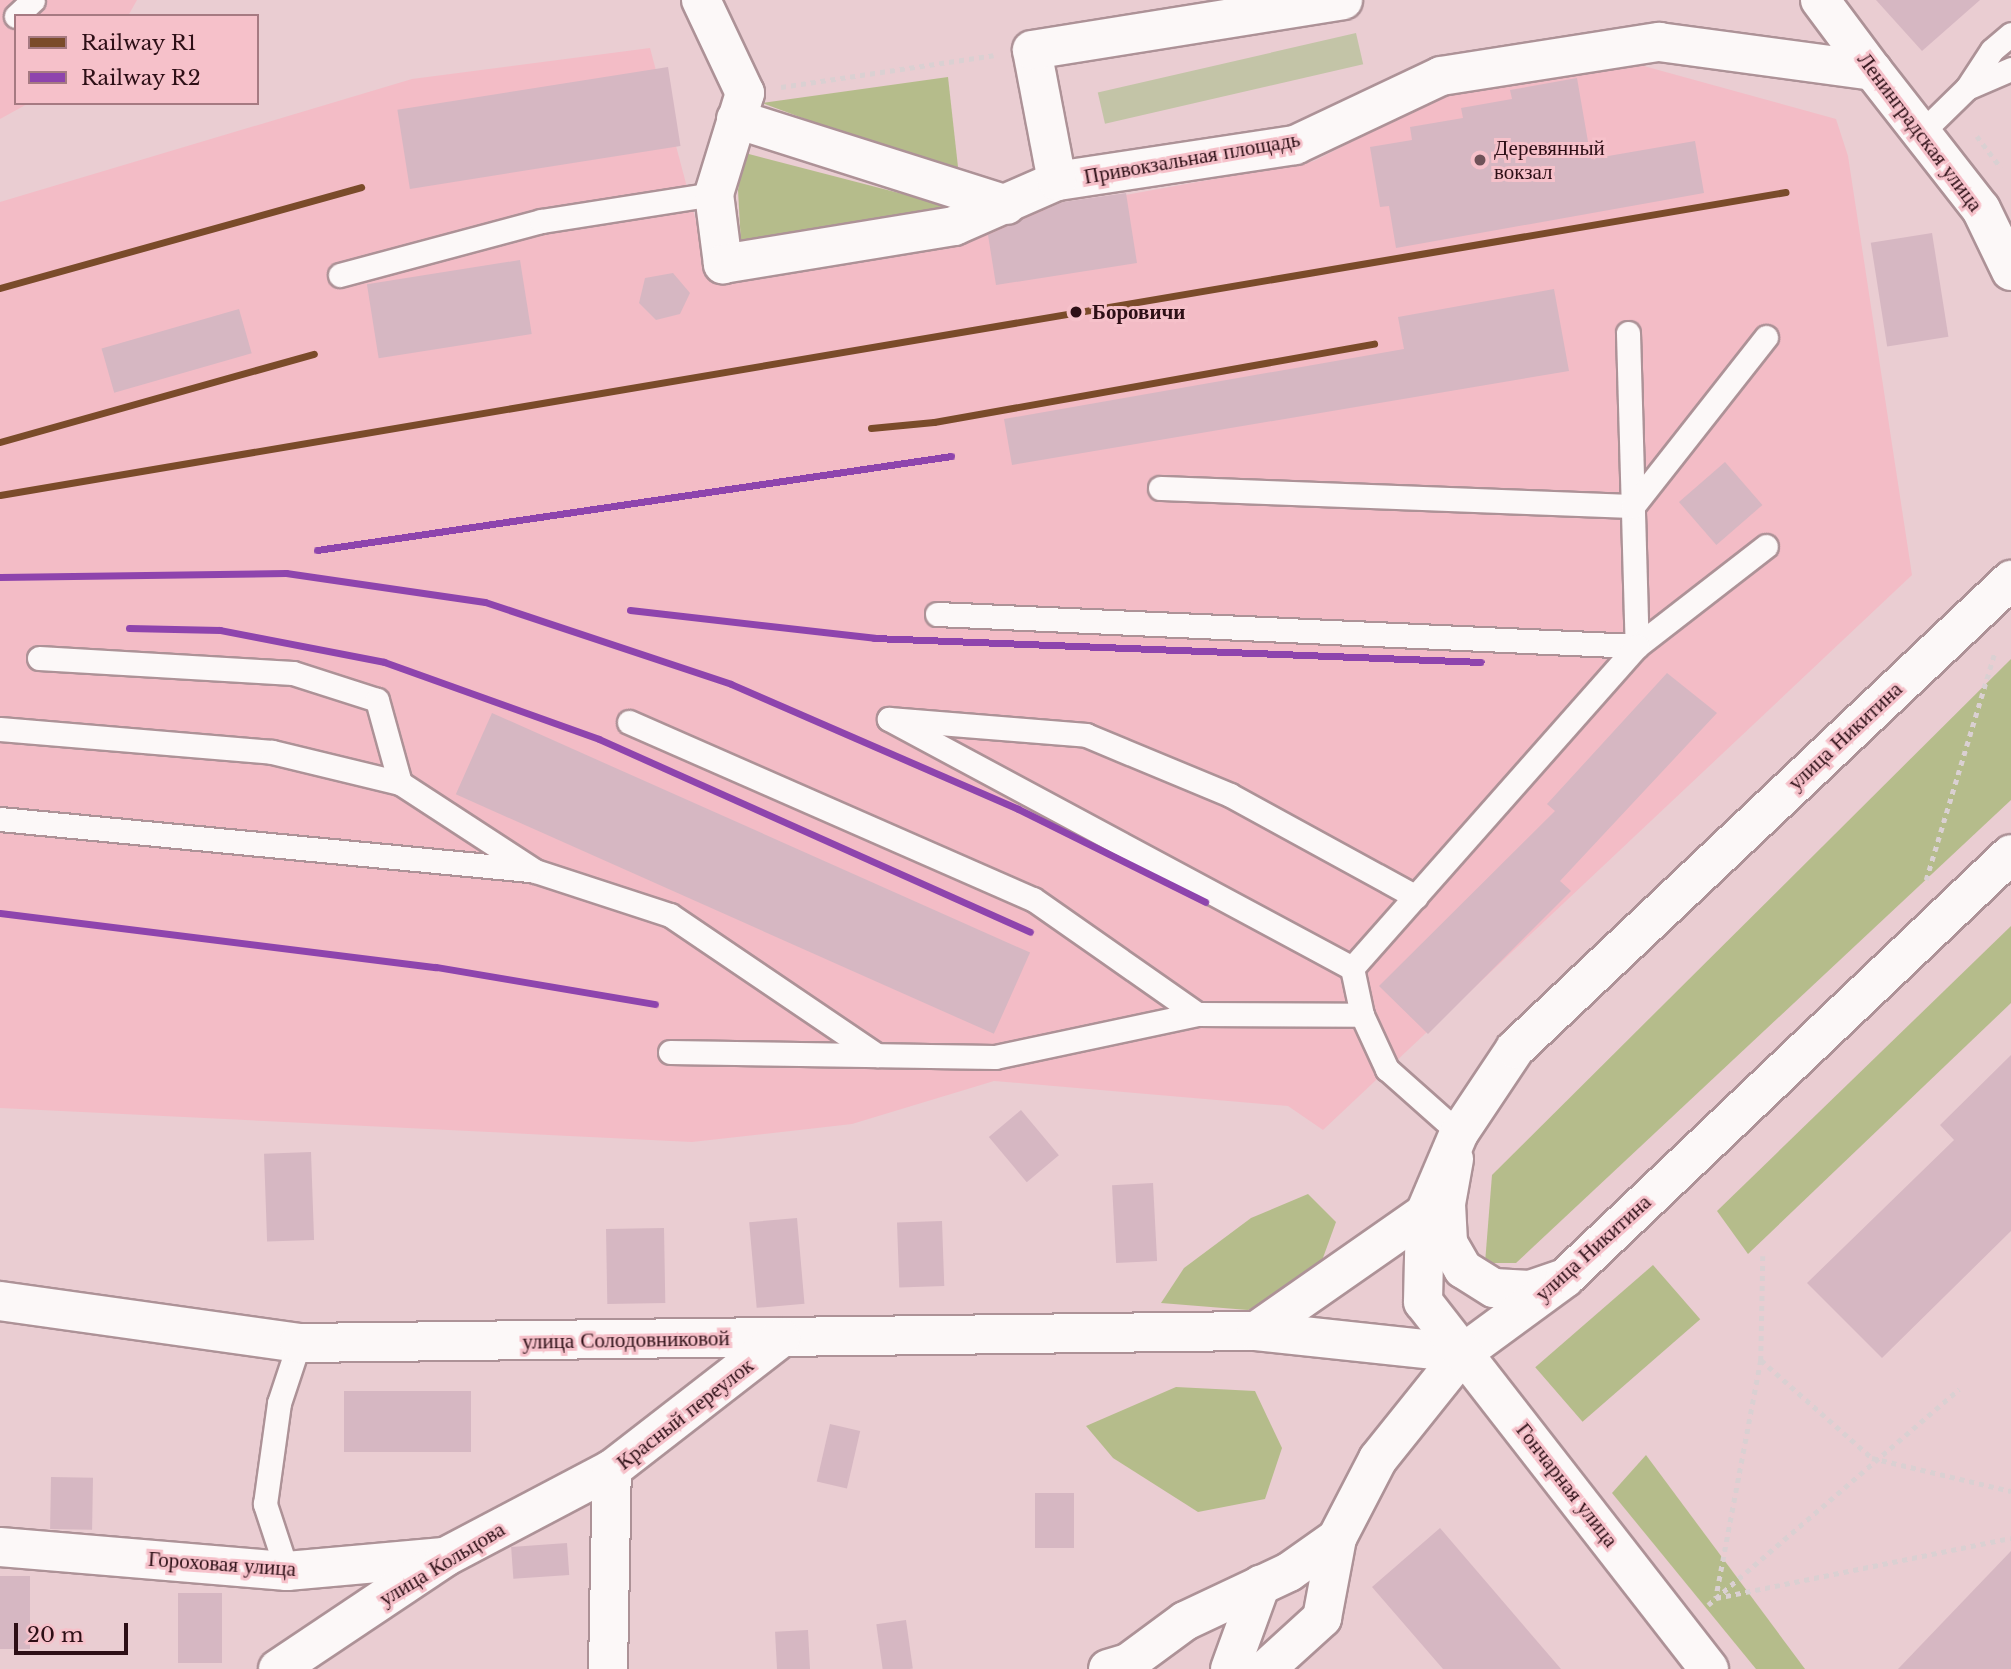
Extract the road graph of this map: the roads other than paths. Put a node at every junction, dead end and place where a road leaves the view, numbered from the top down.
1 (33, 0) edge
2 (701, 0) edge
3 (1343, 0) edge
4 (1820, 0) edge
5 (1291, 4) edge
6 (18, 14) edge
7 (14, 18) edge
8 (0, 30) edge
9 (2011, 34) edge
10 (2011, 69) edge
11 (1873, 71) junction
12 (1967, 88) junction
13 (741, 106) junction
14 (1921, 133) junction
15 (1057, 181) junction
16 (714, 194) junction
17 (1007, 205) junction
18 (2011, 271) edge
19 (340, 275) dead end
20 (1628, 333) dead end
21 (1766, 337) dead end
22 (1160, 488) dead end
23 (1633, 506) junction
24 (1766, 546) dead end
25 (2002, 588) edge
26 (937, 614) dead end
27 (1637, 646) junction
28 (39, 658) dead end
29 (629, 722) dead end
30 (0, 729) edge
31 (400, 783) junction
32 (0, 819) edge
33 (2011, 854) edge
34 (535, 871) junction
35 (1416, 897) junction
36 (1352, 968) junction
37 (1197, 1014) junction
38 (1362, 1016) junction
39 (670, 1052) dead end
40 (877, 1055) junction
41 (1459, 1133) junction
42 (1425, 1213) junction
43 (1565, 1278) junction
44 (0, 1301) edge
45 (1423, 1302) joint
46 (1256, 1331) junction
47 (781, 1338) junction
48 (299, 1343) junction
49 (1463, 1353) junction
50 (612, 1469) junction
51 (1337, 1538) junction
52 (0, 1547) edge
53 (445, 1557) junction
54 (287, 1571) junction
55 (1261, 1584) junction
56 (278, 1669) edge
57 (608, 1669) edge
58 (1108, 1669) edge
59 (1230, 1669) edge
60 (1266, 1669) edge
61 (1709, 1669) edge

1 - 6 lane
2 - 13 street
3 - 5 street
4 - 11 street, Ленинградская улица
5 - 15 street, Привокзальная площадь
7 - 8 lane
9 - 12 lane
10 - 12 lane
11 - 14 street, Ленинградская улица
11 - 15 street, Привокзальная площадь
12 - 14 lane
13 - 16 street
13 - 17 street
14 - 18 street, Ленинградская улица
15 - 17 street
16 - 17 street
16 - 19 lane
20 - 23 lane
21 - 23 lane
22 - 23 lane
23 - 27 lane
24 - 27 lane
25 - 41 street, улица Никитина
26 - 27 lane
27 - 35 lane
28 - 31 lane
29 - 37 lane
30 - 31 lane
31 - 34 lane
32 - 34 lane
33 - 43 street, улица Никитина
34 - 40 lane
35 - 36 lane
35 - 36 lane
36 - 38 lane
37 - 38 lane
37 - 40 lane
38 - 41 lane
39 - 40 lane
41 - 42 street, улица Никитина
41 - 43 street
42 - 45 street, улица Никитина
42 - 46 street
43 - 49 street, улица Никитина
44 - 48 street, улица Солодовниковой
45 - 49 street, Гончарная улица
46 - 47 street, улица Солодовниковой
46 - 49 street, улица Солодовниковой
47 - 48 street, улица Солодовниковой
47 - 50 street, Красный переулок
48 - 54 lane
49 - 51 street, улица Никитина
49 - 61 street, Гончарная улица
50 - 53 street, улица Кольцова
50 - 57 street, Красный переулок
51 - 55 street
51 - 60 street
52 - 54 street, Гороховая улица
53 - 54 street, Гороховая улица
53 - 56 street, улица Кольцова
55 - 58 street
55 - 59 street

